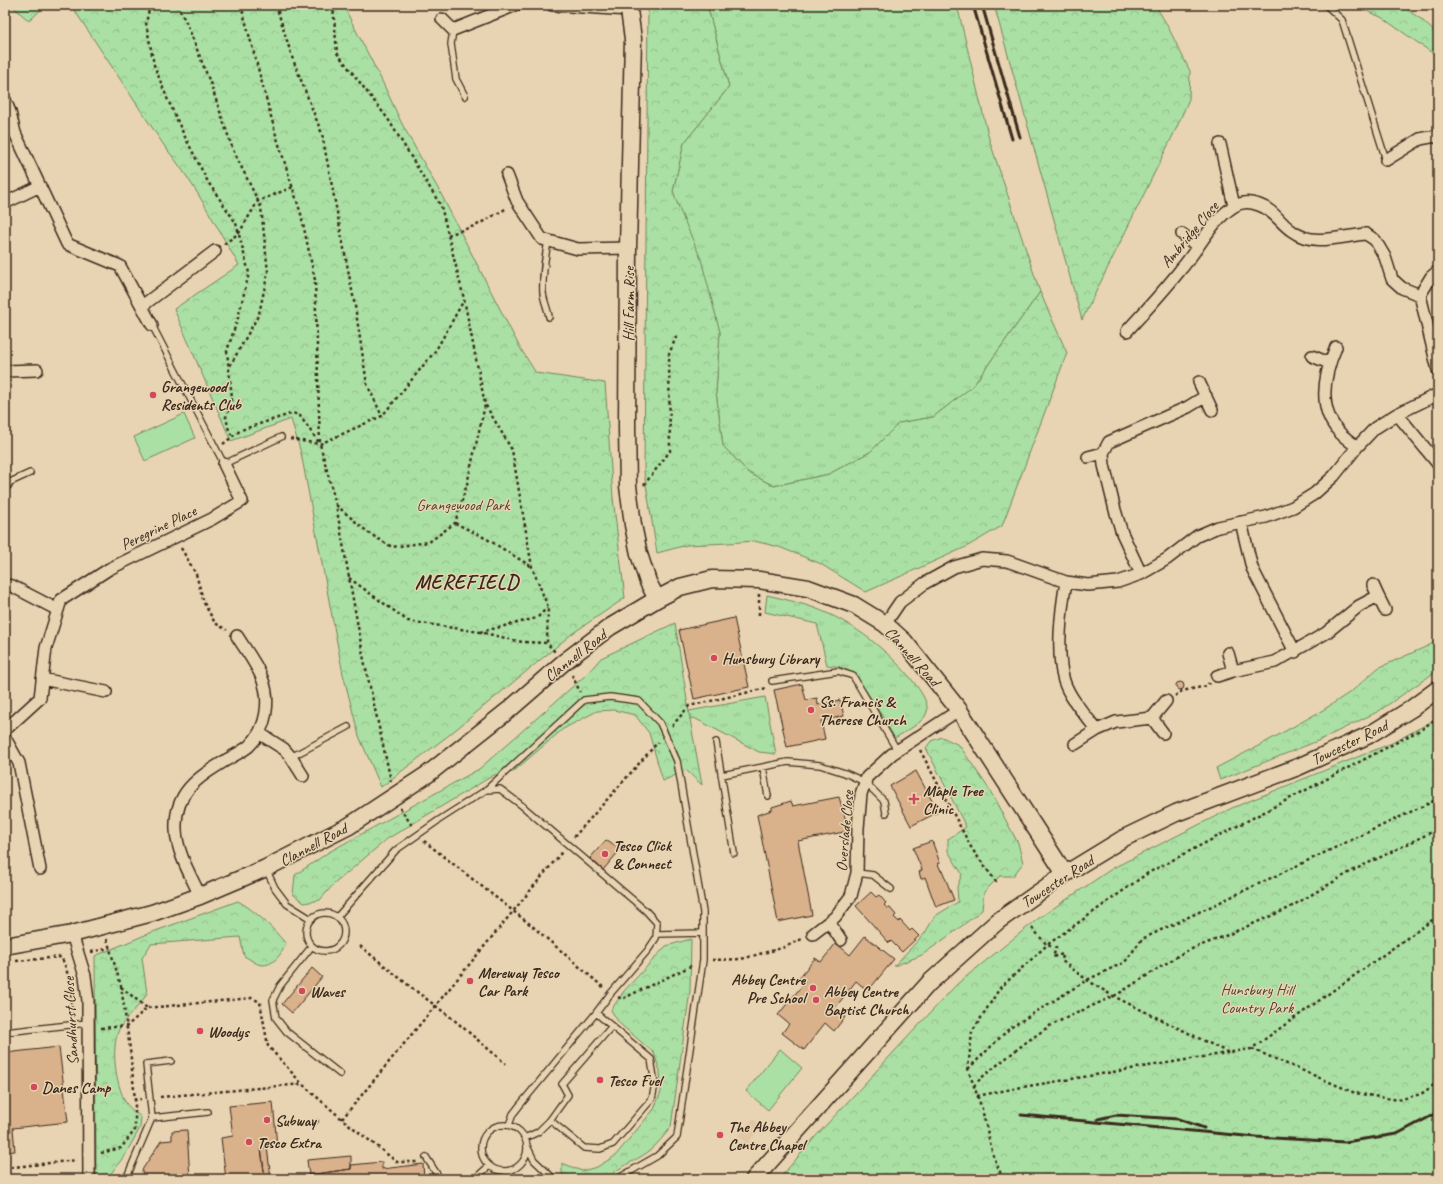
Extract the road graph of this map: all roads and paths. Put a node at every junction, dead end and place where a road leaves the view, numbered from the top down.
1 (150, 5) edge
2 (177, 5) edge
3 (241, 5) edge
4 (276, 5) edge
5 (333, 5) edge
6 (516, 5) edge
7 (552, 5) edge
8 (1326, 5) edge
9 (630, 7) edge
10 (442, 19) dead end
11 (453, 30) junction
12 (465, 96) dead end
13 (5, 100) edge
14 (1438, 138) edge
15 (1220, 144) dead end
16 (1386, 160) joint
17 (507, 175) dead end
18 (40, 186) junction
19 (293, 187) junction
20 (258, 201) junction
21 (517, 201) junction
22 (5, 203) edge
23 (1234, 206) junction
24 (239, 233) junction
25 (1182, 234) dead end
26 (448, 235) junction
27 (548, 241) junction
28 (1198, 247) junction
29 (628, 248) junction
30 (214, 251) joint
31 (1438, 272) edge
32 (1420, 295) junction
33 (464, 299) junction
34 (142, 306) junction
35 (549, 317) dead end
36 (152, 325) joint
37 (1127, 331) dead end
38 (678, 335) dead end
39 (1336, 347) dead end
40 (1312, 356) dead end
41 (1329, 363) junction
42 (229, 367) junction
43 (37, 370) dead end
44 (1438, 370) edge
45 (5, 371) edge
46 (1199, 382) dead end
47 (1438, 394) edge
48 (1206, 396) junction
49 (485, 404) junction
50 (1212, 410) dead end
51 (1397, 414) junction
52 (382, 416) junction
53 (281, 437) joint
54 (320, 444) junction
55 (1357, 447) junction
56 (1103, 453) junction
57 (1088, 457) dead end
58 (224, 464) junction
59 (1438, 464) edge
60 (30, 473) dead end
61 (5, 484) edge
62 (628, 486) junction
63 (336, 505) junction
64 (1241, 522) junction
65 (455, 523) junction
66 (175, 537) junction
67 (532, 567) junction
68 (1142, 574) junction
69 (349, 578) junction
70 (759, 580) junction
71 (1066, 582) junction
72 (5, 585) edge
73 (656, 599) junction
74 (548, 607) junction
75 (58, 610) junction
76 (1385, 610) dead end
77 (759, 615) dead end
78 (885, 624) junction
79 (480, 632) junction
80 (237, 636) joint
81 (547, 643) junction
82 (1294, 652) junction
83 (1228, 654) dead end
84 (564, 662) junction
85 (1233, 671) junction
86 (1217, 676) joint
87 (42, 679) junction
88 (772, 681) dead end
89 (1438, 690) edge
90 (106, 692) dead end
91 (584, 700) junction
92 (1166, 701) joint
93 (959, 710) junction
94 (1152, 718) junction
95 (1438, 718) edge
96 (348, 727) dead end
97 (5, 730) edge
98 (1097, 730) junction
99 (1163, 732) dead end
100 (259, 733) junction
101 (5, 738) edge
102 (914, 739) junction
103 (716, 742) dead end
104 (1075, 744) dead end
105 (897, 750) junction
106 (291, 757) junction
107 (763, 767) junction
108 (722, 775) junction
109 (303, 776) dead end
110 (865, 782) junction
111 (486, 790) junction
112 (394, 796) junction
113 (768, 796) dead end
114 (1438, 799) edge
115 (886, 813) dead end
116 (1438, 829) edge
117 (418, 834) junction
118 (565, 849) dead end
119 (734, 853) dead end
120 (266, 868) junction
121 (40, 869) dead end
122 (857, 873) junction
123 (1065, 874) junction
124 (997, 883) dead end
125 (891, 889) dead end
126 (200, 896) junction
127 (513, 911) junction
128 (1438, 916) edge
129 (337, 917) junction
130 (311, 919) junction
131 (829, 922) junction
132 (104, 927) junction
133 (1032, 928) dead end
134 (703, 933) junction
135 (72, 934) junction
136 (656, 934) junction
137 (813, 934) joint
138 (841, 940) dead end
139 (1047, 945) junction
140 (5, 946) edge
141 (312, 946) junction
142 (360, 946) dead end
143 (703, 960) junction
144 (13, 961) dead end
145 (1087, 980) junction
146 (121, 986) junction
147 (611, 993) junction
148 (1113, 996) junction
149 (435, 1005) junction
150 (147, 1008) junction
151 (596, 1013) junction
152 (73, 1025) junction
153 (88, 1026) junction
154 (127, 1026) junction
155 (612, 1026) junction
156 (5, 1032) edge
157 (1251, 1049) junction
158 (1229, 1053) junction
159 (171, 1061) dead end
160 (506, 1064) dead end
161 (968, 1069) junction
162 (340, 1074) dead end
163 (1438, 1082) edge
164 (302, 1084) junction
165 (974, 1086) junction
166 (977, 1096) junction
167 (150, 1098) junction
168 (136, 1100) junction
169 (208, 1112) dead end
170 (152, 1118) junction
171 (342, 1119) junction
172 (550, 1120) junction
173 (509, 1125) junction
174 (525, 1138) junction
175 (527, 1146) junction
176 (89, 1157) junction
177 (426, 1157) dead end
178 (420, 1162) dead end
179 (489, 1166) junction
180 (5, 1168) edge
181 (504, 1171) junction
182 (89, 1179) edge
183 (126, 1179) edge
184 (440, 1179) edge
185 (476, 1179) edge
186 (518, 1179) edge
187 (554, 1179) edge
188 (618, 1179) edge
189 (754, 1179) edge
190 (1003, 1179) edge

1 - 24 path
2 - 20 path
3 - 19 path
4 - 52 path
5 - 26 path
6 - 11 street
7 - 9 street
8 - 16 lane
9 - 29 street, Hill Farm Rise
10 - 11 street
11 - 12 lane
13 - 18 street
14 - 16 street
15 - 23 street
17 - 21 street
18 - 22 street
18 - 34 street
19 - 20 path
19 - 54 path
20 - 24 path
20 - 42 path
21 - 26 path
21 - 27 street
23 - 28 street, Ambridge Close
23 - 32 street, Ambridge Close
24 - 30 path
24 - 42 path
25 - 28 street
26 - 33 path
27 - 29 street
27 - 35 lane
28 - 37 street, Ambridge Close
29 - 62 street, Hill Farm Rise
30 - 34 street
31 - 32 street
32 - 44 street
33 - 49 path
33 - 52 path
34 - 36 street
36 - 58 lane
38 - 62 path
39 - 41 street
40 - 41 street
41 - 55 street
42 - 54 path
43 - 45 street
46 - 48 street
47 - 51 street
48 - 50 street
48 - 56 street
49 - 65 path
49 - 67 path
51 - 55 street
51 - 59 street
52 - 54 path
53 - 54 path
53 - 58 lane
54 - 63 path
55 - 64 street
56 - 57 street
56 - 68 street
58 - 66 street, Peregrine Place
60 - 61 lane
62 - 73 street, Hill Farm Rise
63 - 65 path
63 - 69 path
64 - 68 street
64 - 82 street
65 - 67 path
66 - 75 street, Peregrine Place
66 - 80 path
67 - 74 path
68 - 71 street
69 - 79 path
69 - 112 path
70 - 73 street, Clannell Road
70 - 77 path
70 - 78 street, Clannell Road
71 - 78 street
71 - 98 street
72 - 75 street
73 - 84 street, Clannell Road
74 - 79 path
74 - 81 path
75 - 87 street, Peregrine Place
76 - 82 street
78 - 93 street, Clannell Road
79 - 81 path
80 - 100 street
81 - 84 path
82 - 85 street
83 - 85 street
84 - 91 path
84 - 112 street, Clannell Road
85 - 86 street
86 - 92 path
87 - 90 street
87 - 97 street, Peregrine Place
88 - 105 lane
89 - 123 street, Towcester Road
91 - 111 lane
91 - 134 lane
92 - 94 street
93 - 102 street, Overslade Close
93 - 123 street, Clannell Road
94 - 98 street
94 - 99 street
95 - 139 path
96 - 106 lane
98 - 104 street
100 - 106 street
100 - 126 street
101 - 121 street
102 - 105 street, Overslade Close
102 - 124 path
103 - 108 lane
105 - 110 street, Overslade Close
106 - 109 street
107 - 108 lane
107 - 110 lane
107 - 113 lane
108 - 119 lane
110 - 115 lane
110 - 122 street, Overslade Close
111 - 117 lane
111 - 136 lane
112 - 117 path
112 - 120 street, Clannell Road
114 - 145 path
116 - 148 path
117 - 127 path
117 - 129 lane
118 - 127 path
120 - 126 street, Clannell Road
120 - 130 lane
122 - 125 lane
122 - 131 street, Overslade Close
123 - 189 street, Towcester Road
126 - 132 street, Clannell Road
127 - 147 path
127 - 149 path
128 - 157 path
129 - 130 lane
129 - 141 lane
130 - 141 lane
131 - 137 street, Overslade Close
131 - 138 street
132 - 135 street, Clannell Road
132 - 146 path
133 - 139 path
134 - 136 lane
134 - 143 lane
135 - 140 street, Clannell Road
135 - 153 street, Sandhurst Close
136 - 147 lane
137 - 143 path
139 - 145 path
139 - 161 path
141 - 162 lane
142 - 149 path
143 - 147 path
143 - 188 lane
144 - 152 path
145 - 148 path
145 - 161 path
146 - 150 path
146 - 154 path
147 - 151 lane
148 - 158 path
148 - 165 path
149 - 160 path
149 - 171 path
150 - 154 path
150 - 164 path
151 - 155 lane
151 - 173 lane
152 - 153 lane
152 - 156 lane
153 - 154 path
153 - 176 street, Sandhurst Close
154 - 168 path
155 - 172 lane
155 - 172 lane
157 - 158 path
157 - 163 path
158 - 166 path
159 - 167 lane
161 - 165 path
164 - 167 path
164 - 171 path
165 - 166 path
166 - 190 path
167 - 168 path
167 - 170 lane
168 - 176 path
169 - 170 lane
170 - 183 lane
171 - 178 path
172 - 174 lane
173 - 174 lane
173 - 179 lane
174 - 175 lane
175 - 181 lane
175 - 187 lane
176 - 180 path
176 - 182 street, Sandhurst Close
177 - 184 lane
179 - 181 lane
179 - 185 lane
181 - 186 lane

